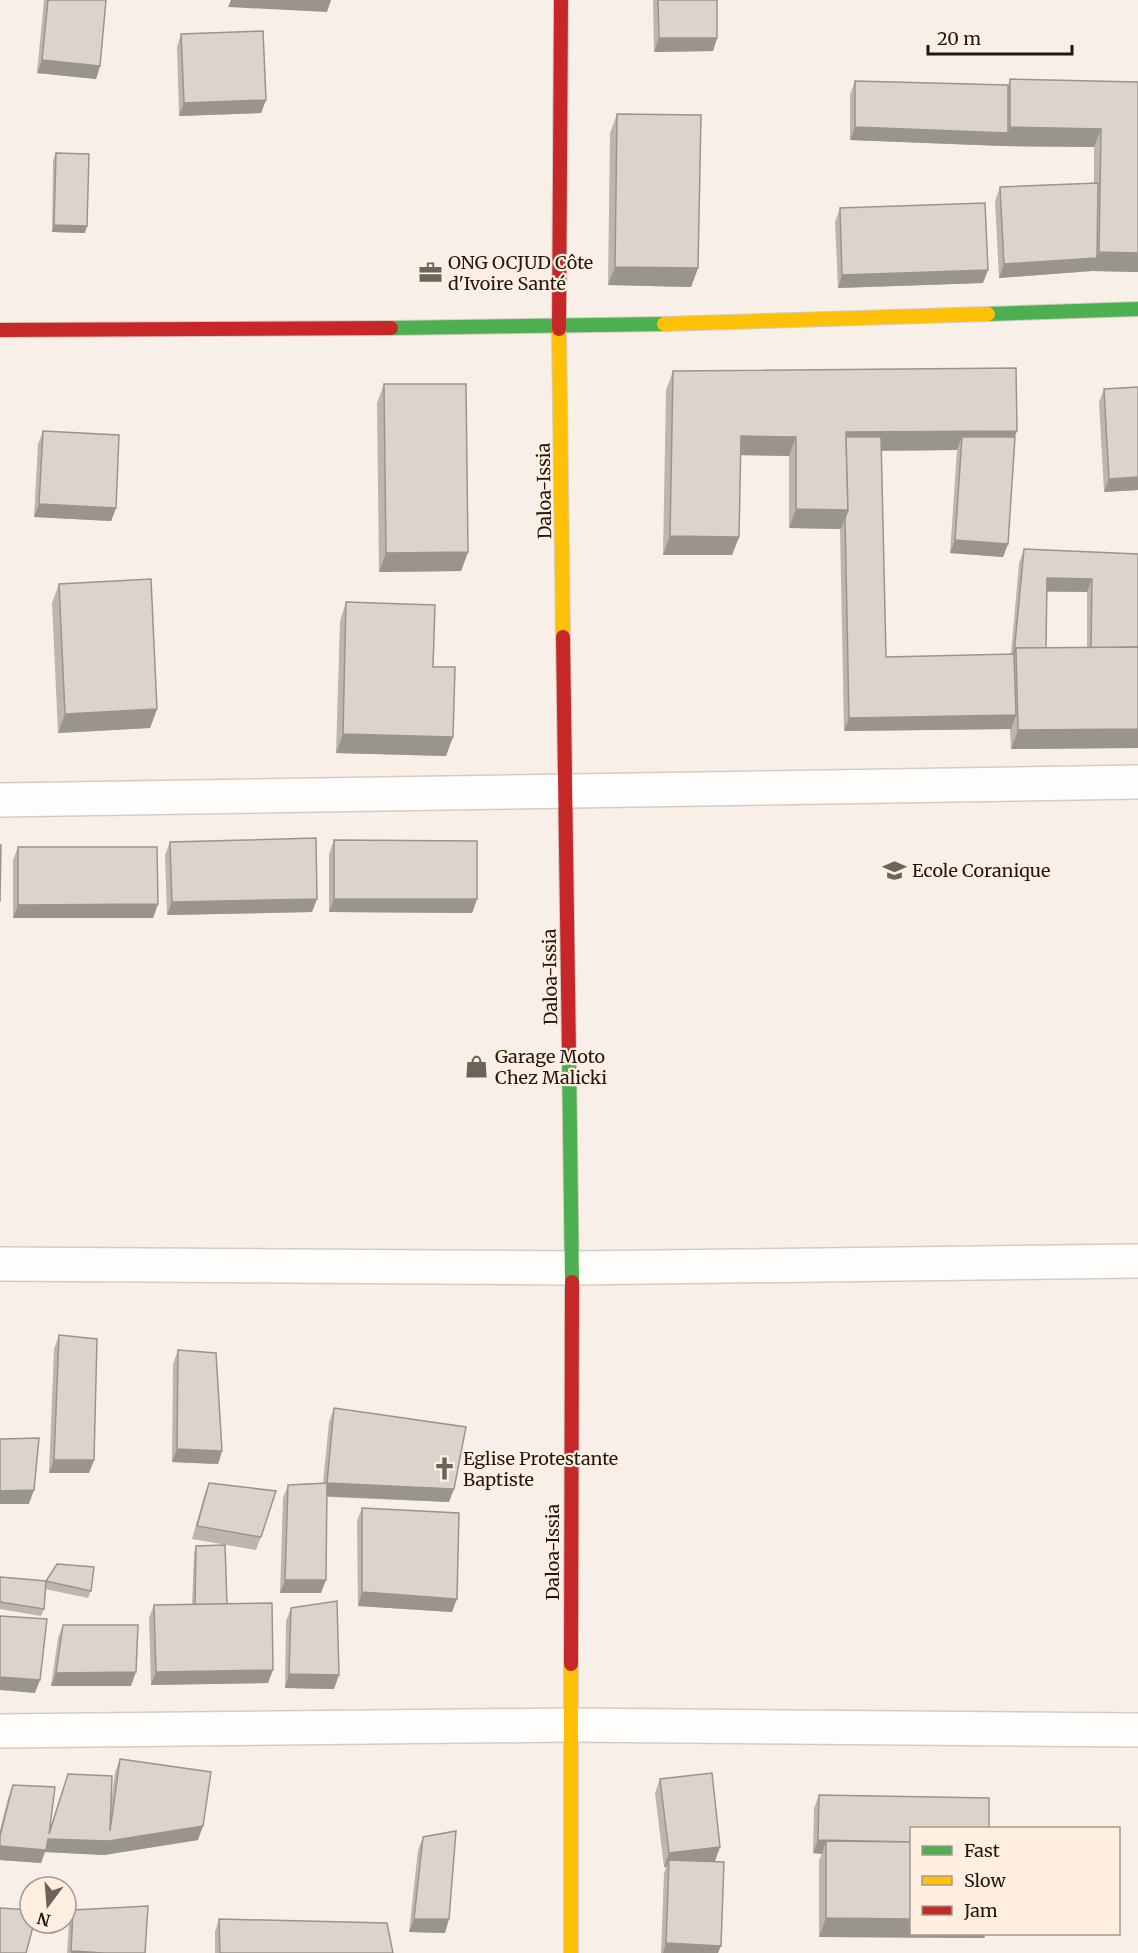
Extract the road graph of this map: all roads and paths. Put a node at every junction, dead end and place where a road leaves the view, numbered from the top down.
1 (561, 0) edge
2 (1138, 309) edge
3 (559, 327) junction
4 (0, 330) edge
5 (1138, 782) edge
6 (566, 791) junction
7 (0, 800) edge
8 (1138, 1261) edge
9 (0, 1264) edge
10 (572, 1268) junction
11 (569, 1725) junction
12 (1138, 1730) edge
13 (0, 1731) edge
14 (571, 1953) edge

1 - 3 main road, Daloa-Issia
2 - 3 main road
3 - 4 main road
3 - 6 main road, Daloa-Issia
5 - 6 street
6 - 7 street
6 - 10 main road, Daloa-Issia
8 - 10 street
9 - 10 street
10 - 11 main road, Daloa-Issia
11 - 12 street
11 - 13 street
11 - 14 main road, Daloa-Issia

